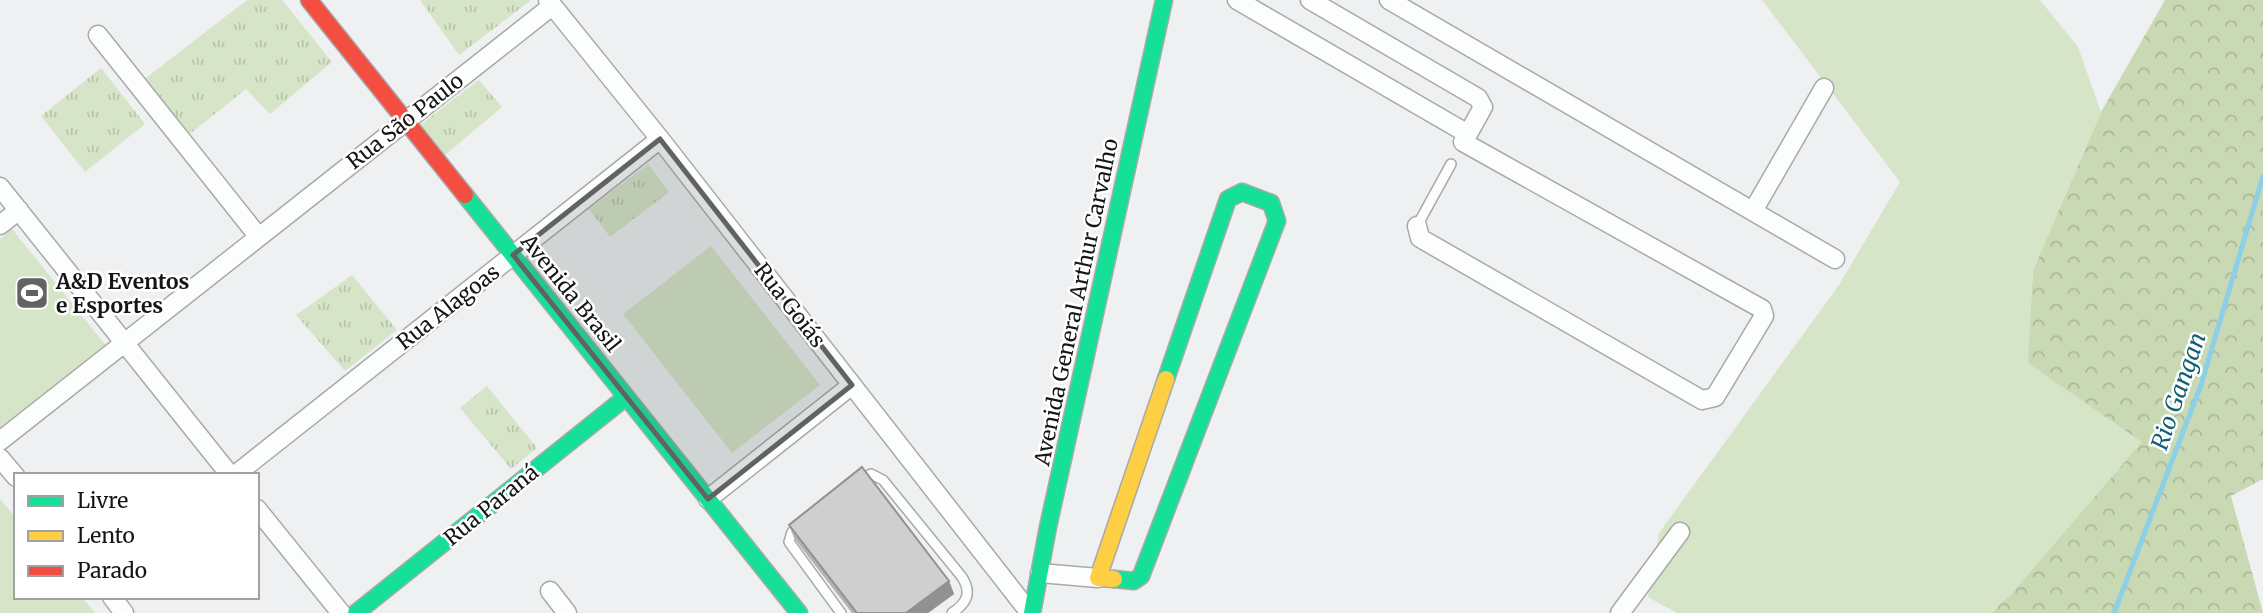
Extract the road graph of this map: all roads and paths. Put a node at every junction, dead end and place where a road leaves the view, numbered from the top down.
1 (309, 0) edge
2 (1164, 0) edge
3 (1237, 0) edge
4 (1310, 0) edge
5 (1389, 0) edge
6 (550, 3) edge
7 (98, 36) dead end
8 (1824, 89) dead end
9 (405, 120) junction
10 (660, 139) junction
11 (1463, 142) dead end
12 (1451, 164) dead end
13 (0, 187) edge
14 (19, 210) junction
15 (1754, 212) junction
16 (0, 225) edge
17 (1417, 226) joint
18 (258, 236) junction
19 (513, 255) junction
20 (1835, 259) dead end
21 (124, 342) junction
22 (852, 385) junction
23 (626, 397) junction
24 (0, 441) edge
25 (0, 457) edge
26 (230, 473) edge
27 (235, 473) edge
28 (14, 474) edge
29 (851, 486) edge
30 (708, 499) junction
31 (259, 511) edge
32 (810, 517) edge
33 (1681, 533) dead end
34 (1040, 573) junction
35 (1098, 578) junction
36 (550, 591) dead end
37 (341, 613) edge
38 (356, 613) edge
39 (568, 613) edge
40 (799, 613) edge
41 (841, 613) edge
42 (952, 613) edge
43 (1031, 613) edge
44 (1620, 613) edge

1 - 9 main road, Avenida Brasil
2 - 34 main road, Avenida General Arthur Carvalho
3 - 4 street
5 - 15 street
6 - 9 street, Rua São Paulo
6 - 10 street, Rua Goiás
7 - 18 street
8 - 15 street
9 - 18 street, Rua São Paulo
9 - 19 main road, Avenida Brasil
10 - 19 street, Rua Alagoas
10 - 22 street, Rua Goiás
11 - 17 street
12 - 17 lane
13 - 14 street
14 - 16 street
14 - 21 street
15 - 20 street
18 - 21 street, Rua São Paulo
19 - 23 main road, Avenida Brasil
19 - 27 street, Rua Alagoas
21 - 24 street, Rua São Paulo
21 - 26 street
22 - 30 street
22 - 43 street, Rua Goiás
23 - 30 main road, Avenida Brasil
23 - 38 main road, Rua Paraná
25 - 28 street
29 - 42 lane
30 - 40 main road, Avenida Brasil
31 - 37 street
32 - 41 lane
33 - 44 street
34 - 35 street
34 - 43 main road, Avenida General Arthur Carvalho
35 - 35 main road
36 - 39 street

